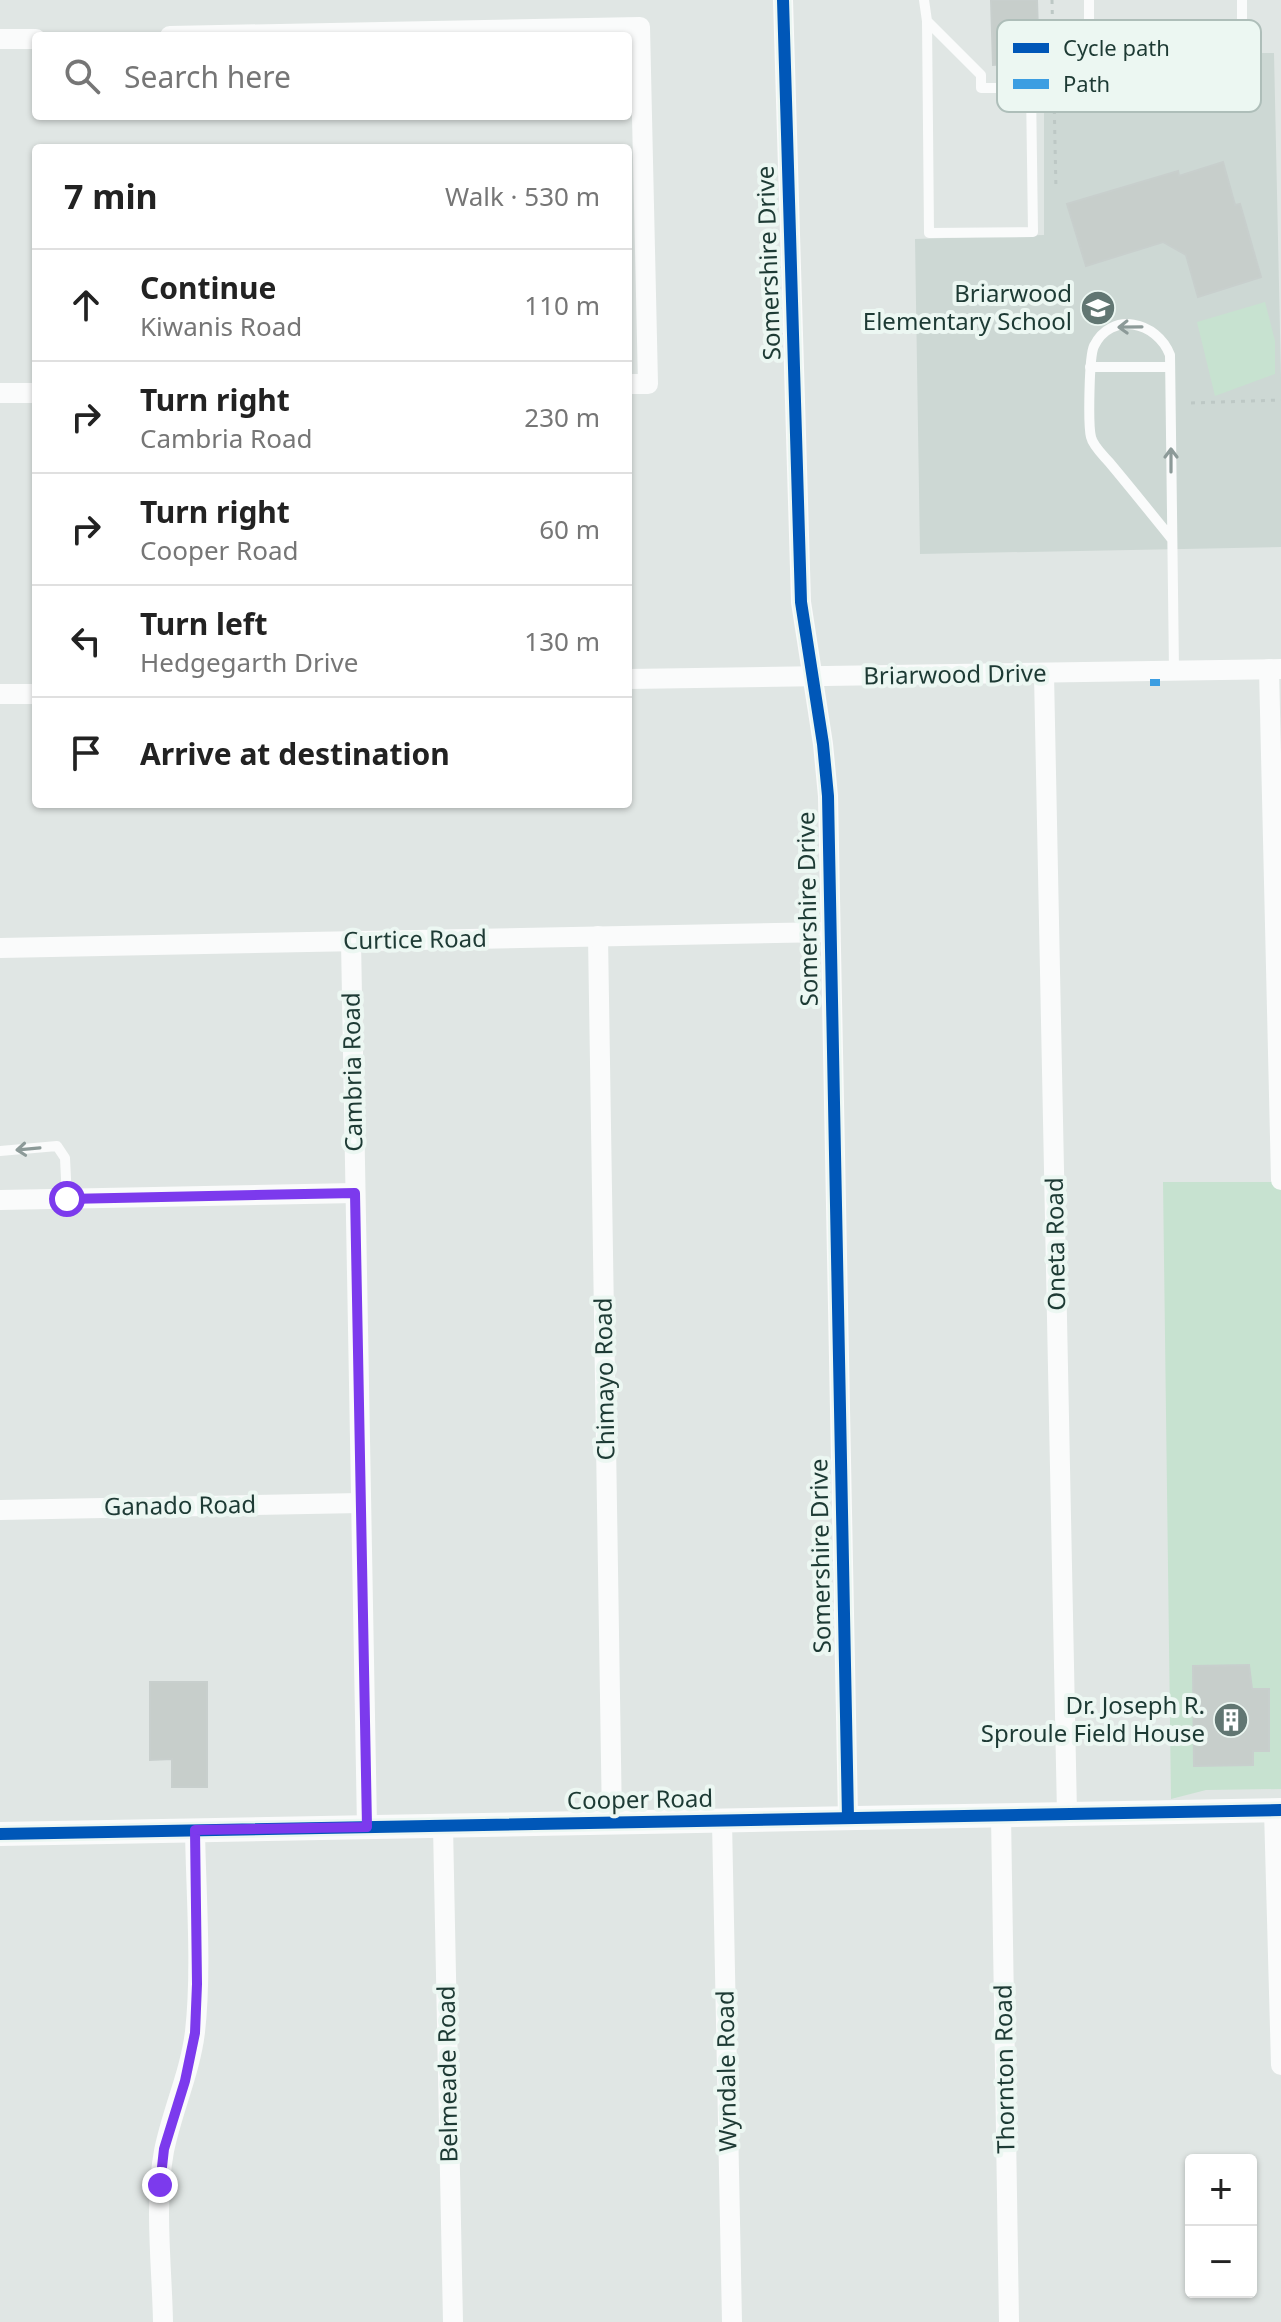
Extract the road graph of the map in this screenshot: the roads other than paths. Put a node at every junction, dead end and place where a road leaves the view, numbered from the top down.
1 (783, 0) edge
2 (924, 0) edge
3 (927, 21) junction
4 (379, 32) edge
5 (0, 39) edge
6 (32, 39) edge
7 (997, 88) edge
8 (1031, 112) edge
9 (1090, 367) junction
10 (1170, 367) junction
11 (632, 384) edge
12 (0, 393) edge
13 (32, 393) edge
14 (1171, 538) junction
15 (1275, 669) edge
16 (1174, 670) junction
17 (1044, 674) junction
18 (813, 676) junction
19 (632, 679) edge
20 (0, 694) edge
21 (32, 694) edge
22 (1278, 907) edge
23 (830, 932) junction
24 (598, 936) junction
25 (351, 941) junction
26 (0, 948) edge
27 (0, 1151) edge
28 (1281, 1180) edge
29 (355, 1193) junction
30 (67, 1199) junction
31 (0, 1200) edge
32 (361, 1503) junction
33 (0, 1510) edge
34 (1278, 1810) edge
35 (1067, 1814) junction
36 (1001, 1815) junction
37 (848, 1818) junction
38 (722, 1821) junction
39 (612, 1823) junction
40 (443, 1826) junction
41 (367, 1827) junction
42 (195, 1830) junction
43 (0, 1834) edge
44 (1281, 2065) edge
45 (163, 2322) edge
46 (453, 2322) edge
47 (732, 2322) edge
48 (1009, 2322) edge

1 - 18 street, Somershire Drive
2 - 3 lane
3 - 7 lane
3 - 8 lane
4 - 11 street
5 - 6 street
9 - 10 lane
10 -> 9 lane
9 - 14 lane
14 -> 10 lane
12 - 13 street
14 - 16 lane
15 - 16 street, Briarwood Drive
15 - 22 street
16 - 17 street, Briarwood Drive
17 - 18 street, Briarwood Drive
17 - 35 street, Oneta Road
18 - 19 street, Briarwood Drive
18 - 23 street, Somershire Drive
20 - 21 street
22 - 28 street
23 - 24 street, Curtice Road
23 - 37 street, Somershire Drive
24 - 25 street, Curtice Road
24 - 39 street, Chimayo Road
25 - 26 street, Curtice Road
25 - 29 street, Cambria Road
30 -> 27 lane
29 - 30 street
29 - 32 street, Cambria Road
30 - 31 street
32 - 33 street, Ganado Road
32 - 41 street, Cambria Road
34 - 35 street, Cooper Road
34 - 44 street
35 - 36 street, Cooper Road
36 - 37 street, Cooper Road
36 - 48 street, Thornton Road
37 - 38 street, Cooper Road
38 - 39 street, Cooper Road
38 - 47 street, Wyndale Road
39 - 40 street, Cooper Road
40 - 41 street, Cooper Road
40 - 46 street, Belmeade Road
41 - 42 street, Cooper Road
42 - 43 street, Cooper Road
42 - 45 street

